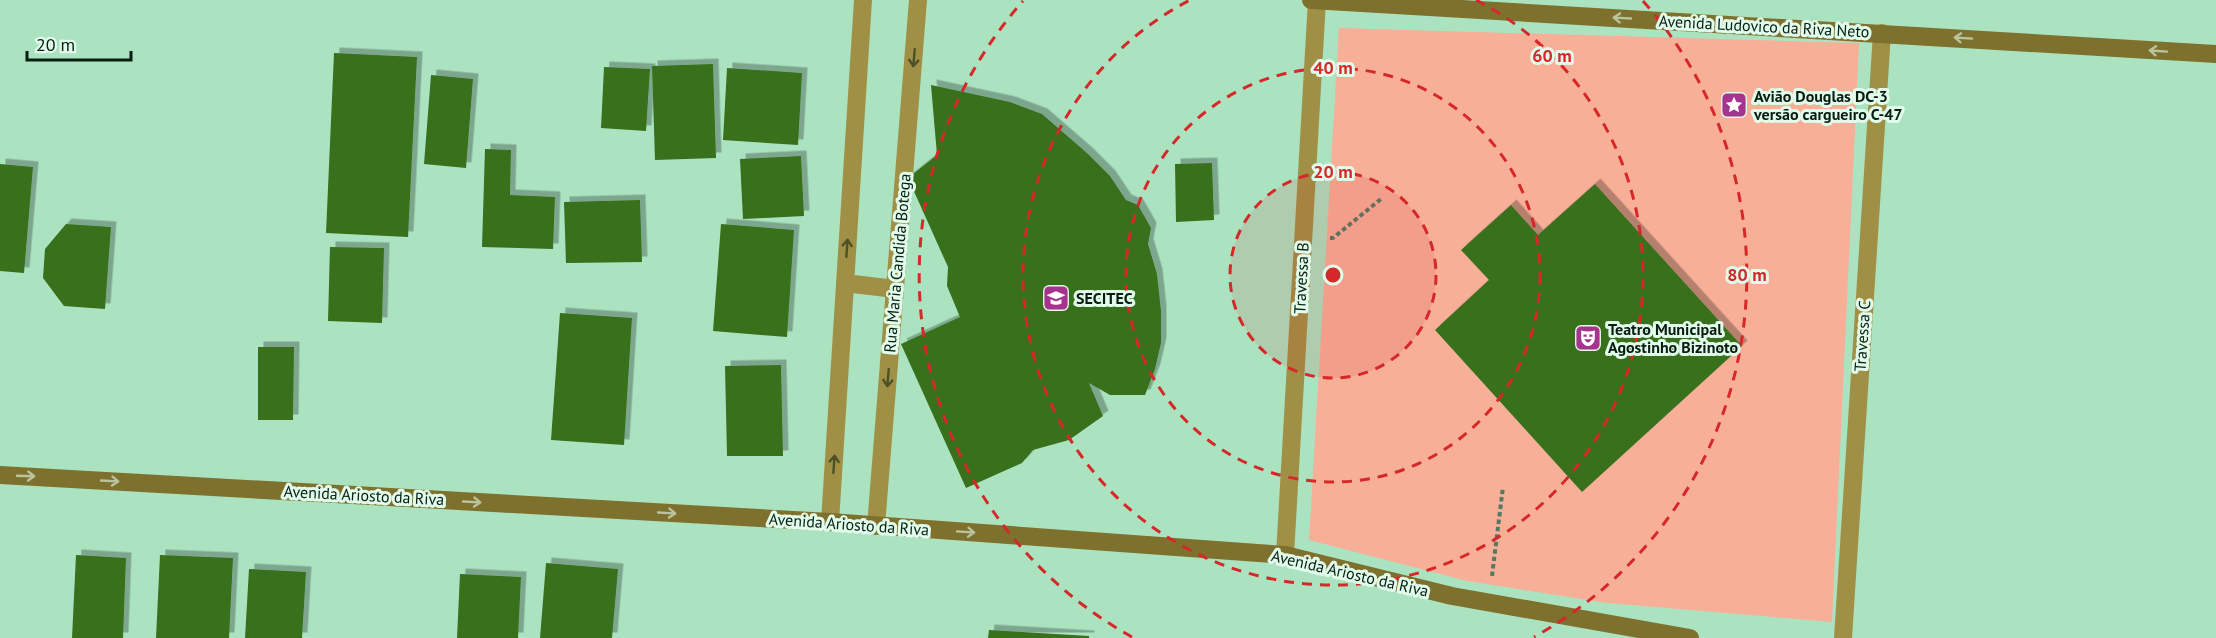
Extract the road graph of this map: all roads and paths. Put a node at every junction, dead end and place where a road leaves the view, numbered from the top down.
1 (863, 0) edge
2 (918, 0) edge
3 (1311, 0) edge
4 (1317, 0) edge
5 (1882, 33) junction
6 (2216, 54) edge
7 (1382, 199) dead end
8 (1304, 233) junction
9 (845, 283) junction
10 (895, 289) junction
11 (0, 475) edge
12 (1503, 487) dead end
13 (830, 522) junction
14 (876, 526) junction
15 (1284, 555) junction
16 (1487, 602) junction
17 (1690, 638) edge
18 (1843, 638) edge

9 -> 1 street
2 -> 10 street, Rua Maria Candida Botega
3 - 4 street, Avenida Ludovico da Riva Neto
5 -> 4 street, Avenida Ludovico da Riva Neto
4 - 8 street, Travessa B
6 -> 5 street, Avenida Ludovico da Riva Neto
5 - 18 street, Travessa C
7 - 8 path
8 - 15 street, Travessa B
9 - 10 street
13 -> 9 street
10 -> 14 street, Rua Maria Candida Botega
11 -> 13 street, Avenida Ariosto da Riva
12 - 16 path
13 - 14 street, Avenida Ariosto da Riva
14 -> 15 street, Avenida Ariosto da Riva
15 - 16 street, Avenida Ariosto da Riva
16 - 17 street, Avenida Ariosto da Riva

